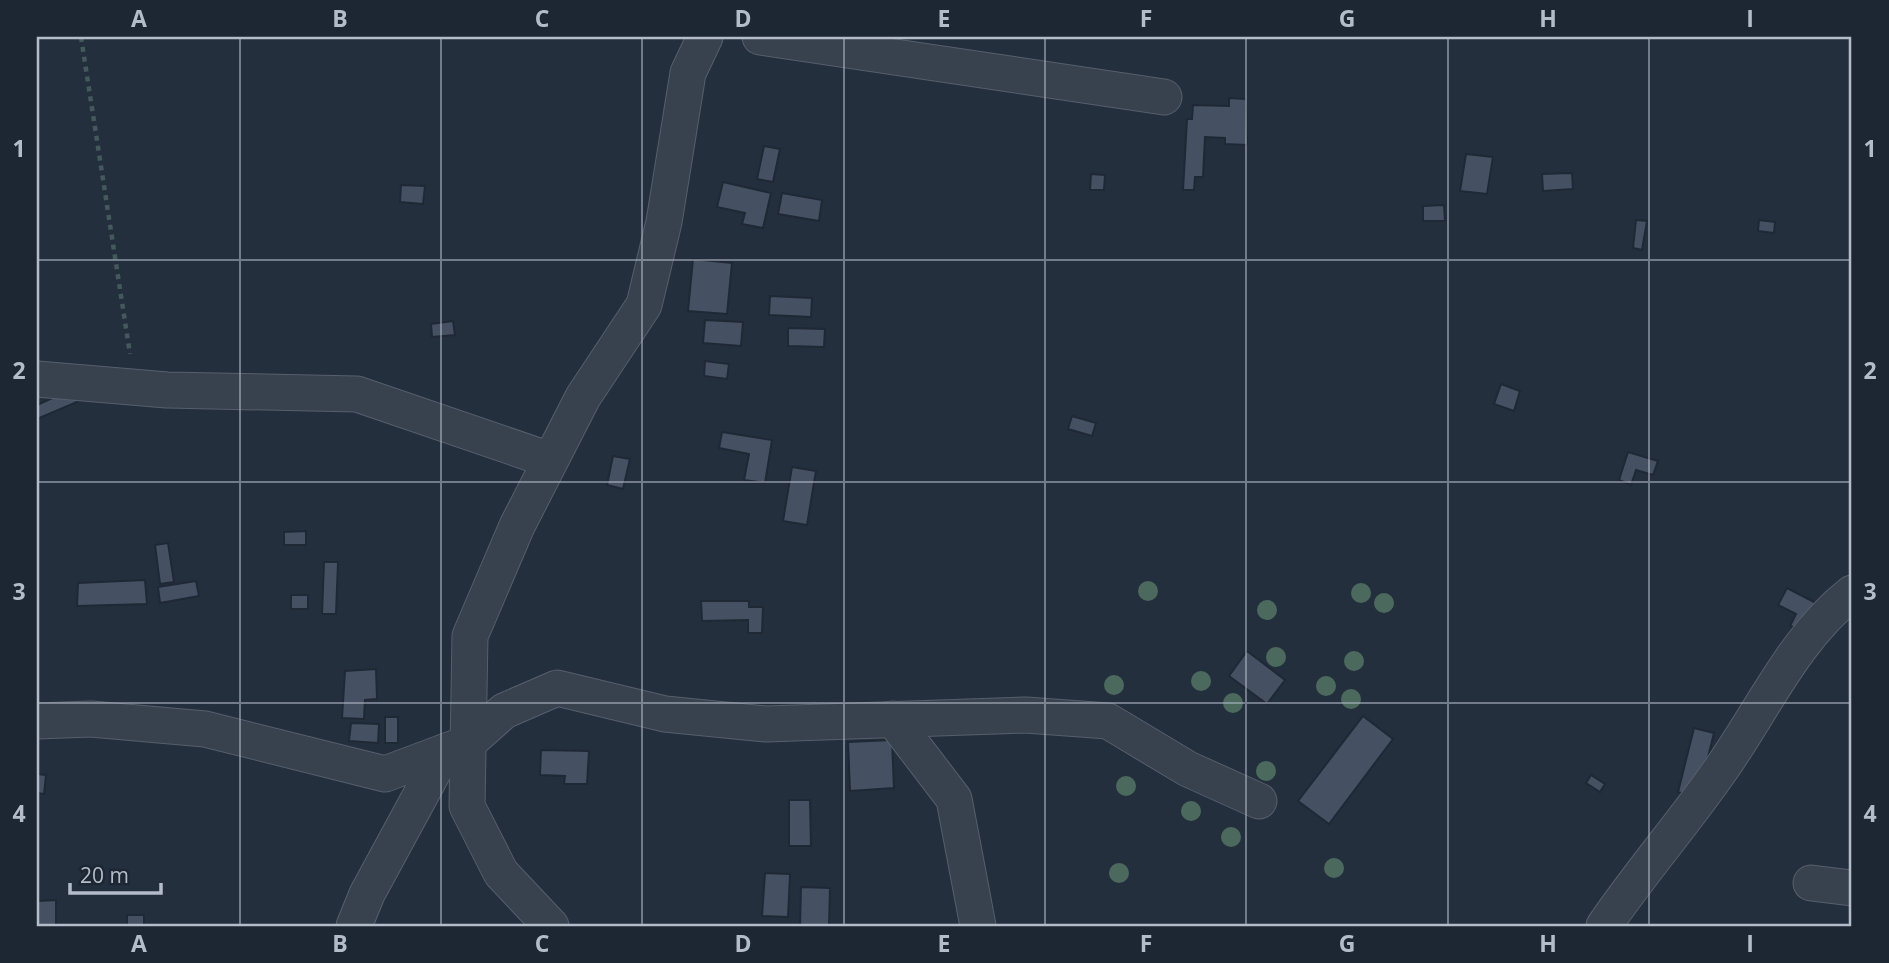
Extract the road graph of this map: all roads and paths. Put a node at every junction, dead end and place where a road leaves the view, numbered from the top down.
1 (81, 37) edge
2 (760, 37) edge
3 (692, 44) edge
4 (1164, 97) dead end
5 (37, 379) edge
6 (134, 386) junction
7 (550, 460) junction
8 (1852, 593) edge
9 (893, 719) junction
10 (37, 721) edge
11 (456, 748) junction
12 (1259, 801) dead end
13 (1811, 883) dead end
14 (1852, 888) edge
15 (354, 926) edge
16 (551, 926) edge
17 (978, 926) edge
18 (1604, 926) edge

1 - 6 path
2 - 4 street
3 - 7 street
5 - 6 street
6 - 7 street
7 - 11 street
8 - 18 street
9 - 11 street
9 - 12 street
9 - 17 street
10 - 11 street
11 - 15 street
11 - 16 street
13 - 14 street

